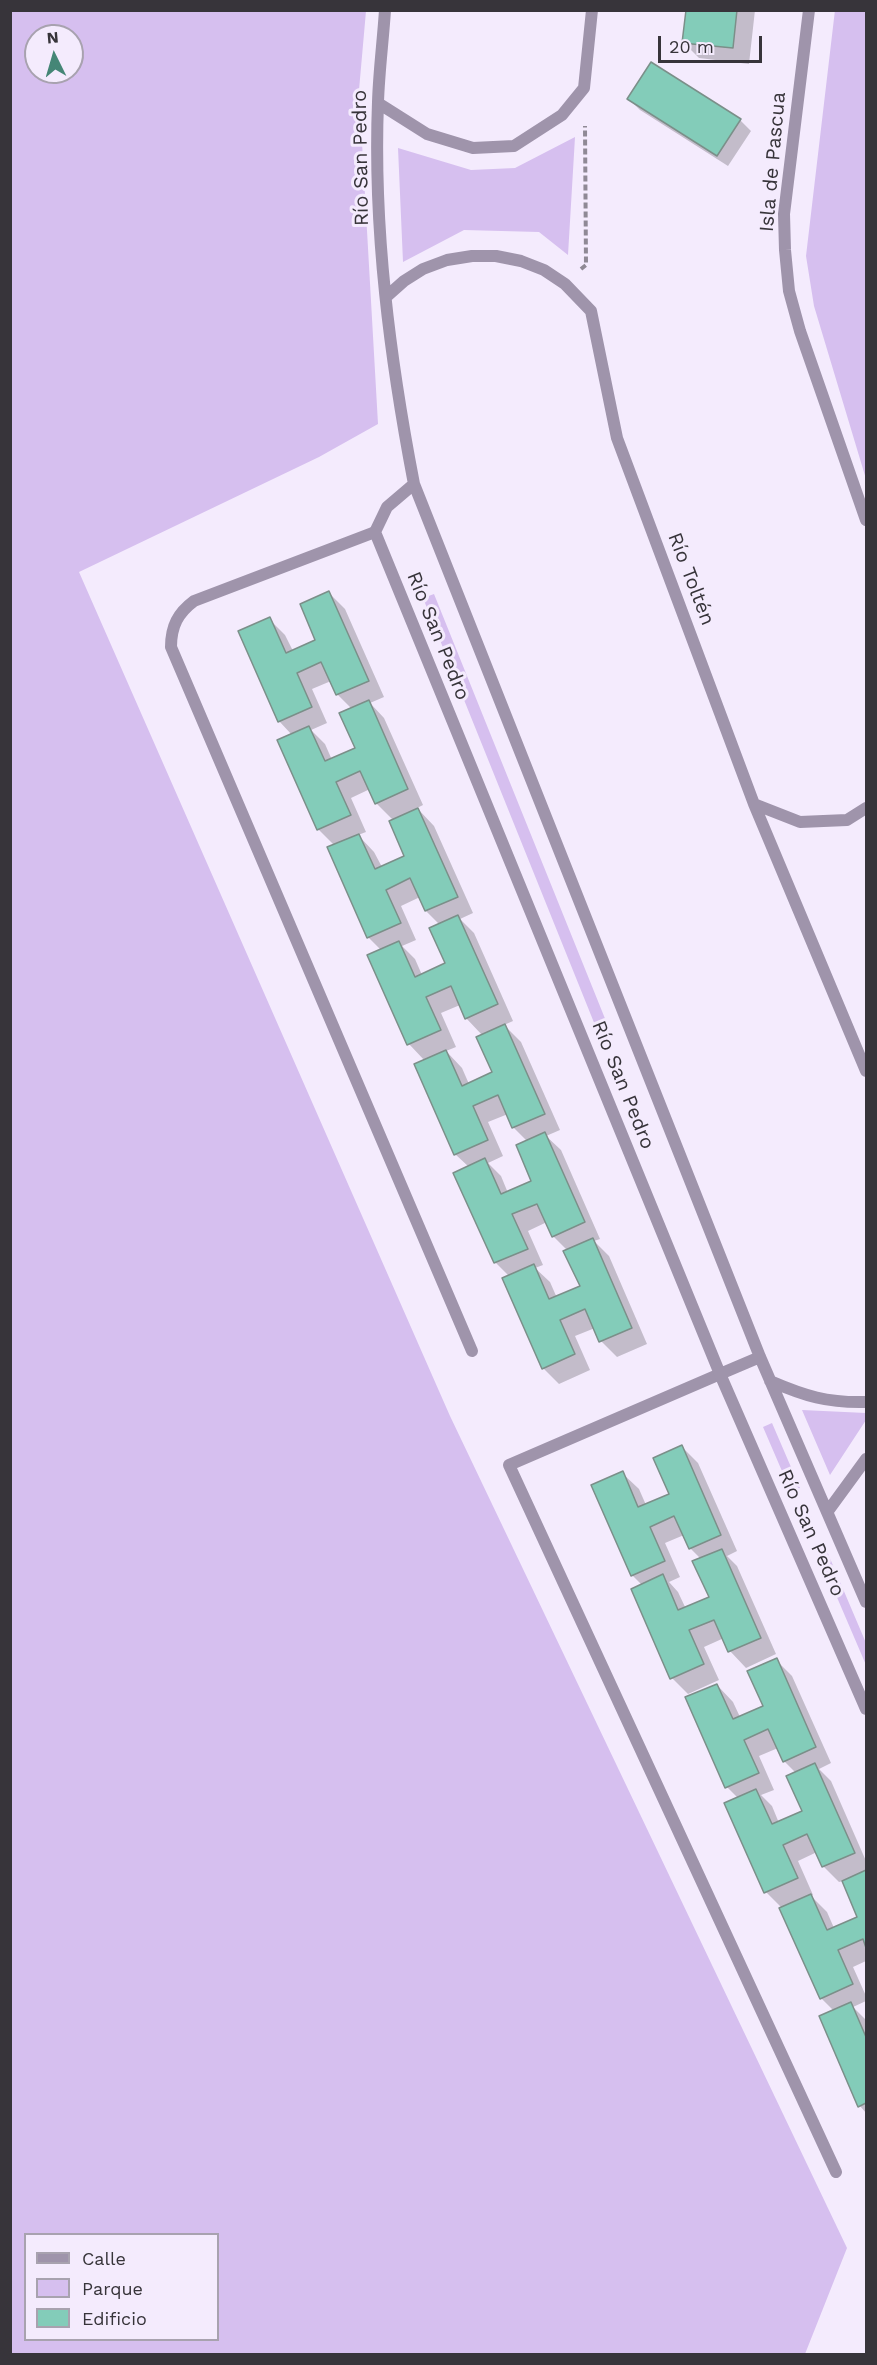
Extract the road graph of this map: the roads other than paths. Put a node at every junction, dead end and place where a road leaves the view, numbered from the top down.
1 (385, 10) edge
2 (592, 10) edge
3 (809, 10) edge
4 (378, 103) junction
5 (386, 297) junction
6 (414, 484) junction
7 (867, 520) edge
8 (375, 532) junction
9 (754, 804) junction
10 (867, 808) edge
11 (867, 1071) edge
12 (472, 1352) dead end
13 (760, 1357) junction
14 (720, 1374) junction
15 (770, 1381) junction
16 (867, 1402) edge
17 (867, 1459) edge
18 (828, 1511) junction
19 (867, 1602) edge
20 (867, 1709) edge
21 (836, 2172) dead end

1 - 4 street, Río San Pedro
2 - 4 street
3 - 7 street, Isla de Pascua
4 - 5 street, Río San Pedro
5 - 6 street, Río San Pedro
5 - 9 street, Río Toltén
6 - 8 street
6 - 13 street, Río San Pedro
8 - 12 street
8 - 14 street, Río San Pedro
9 - 10 street
9 - 11 street, Río Toltén
13 - 14 street
13 - 15 street, Río San Pedro
14 - 20 street, Río San Pedro
14 - 21 street
15 - 16 street
15 - 18 street, Río San Pedro
17 - 18 street
18 - 19 street, Río San Pedro

